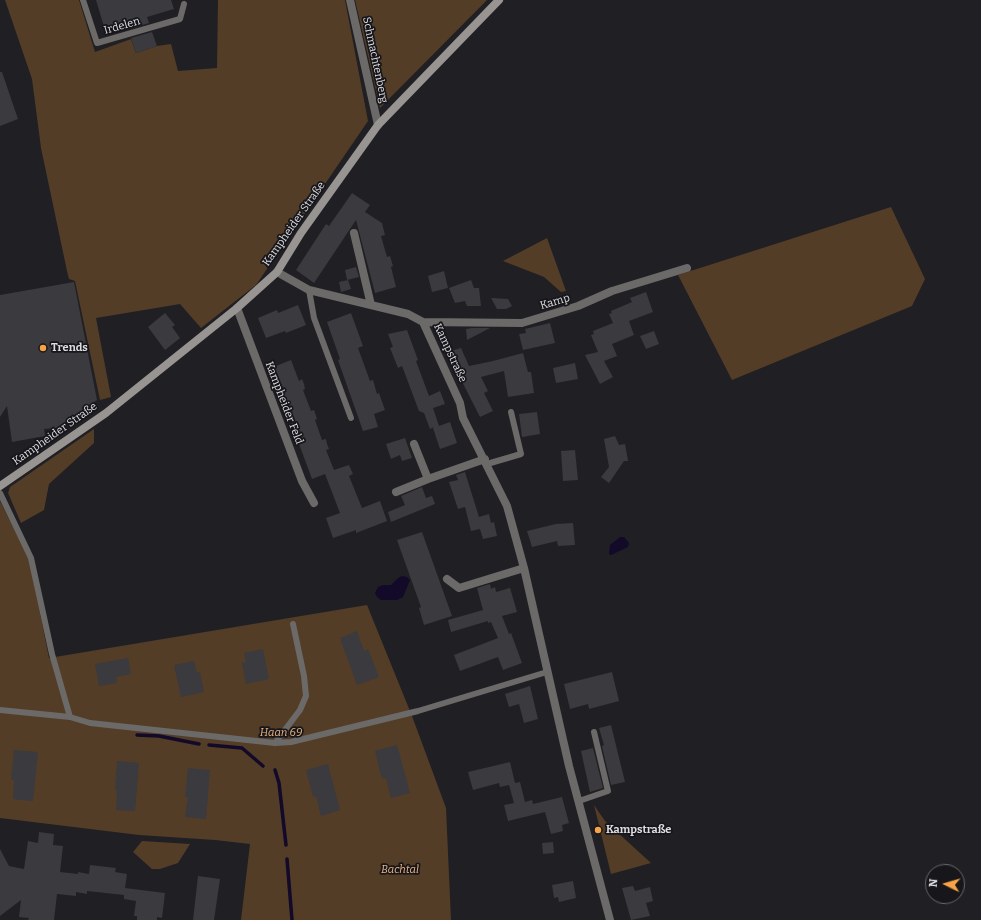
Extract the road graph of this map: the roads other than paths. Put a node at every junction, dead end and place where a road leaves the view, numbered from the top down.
1 (83, 0) edge
2 (350, 0) edge
3 (499, 0) edge
4 (184, 4) dead end
5 (378, 125) junction
6 (354, 232) dead end
7 (687, 268) dead end
8 (277, 272) junction
9 (309, 290) junction
10 (371, 305) junction
11 (237, 308) junction
12 (423, 322) junction
13 (511, 412) dead end
14 (351, 418) dead end
15 (414, 444) dead end
16 (486, 461) junction
17 (428, 479) junction
18 (1, 486) edge
19 (396, 492) dead end
20 (314, 503) dead end
21 (524, 568) junction
22 (447, 579) dead end
23 (293, 624) dead end
24 (547, 672) junction
25 (0, 710) edge
26 (70, 717) junction
27 (594, 732) dead end
28 (275, 743) junction
29 (579, 801) junction
30 (610, 920) edge

1 - 4 lane, Irdelen
2 - 5 street, Schmachtenberg
3 - 5 street, Kampheider Straße
5 - 8 street, Kampheider Straße
6 - 10 street
7 - 12 street, Kamp
8 - 9 street, Kampstraße
8 - 11 street, Kampheider Straße
9 - 10 street, Kampstraße
9 - 14 lane
10 - 12 street, Kampstraße
11 - 18 street, Kampheider Straße
11 - 20 street, Kampheider Feld
12 - 16 street, Kampstraße
13 - 16 lane
15 - 17 street
16 - 17 street
16 - 21 street, Kampstraße
17 - 19 street
18 - 26 lane
21 - 22 street
21 - 24 street, Kampstraße
23 - 28 lane
24 - 28 lane
24 - 29 street, Kampstraße
25 - 26 lane
26 - 28 lane
27 - 29 lane
29 - 30 street, Kampstraße

